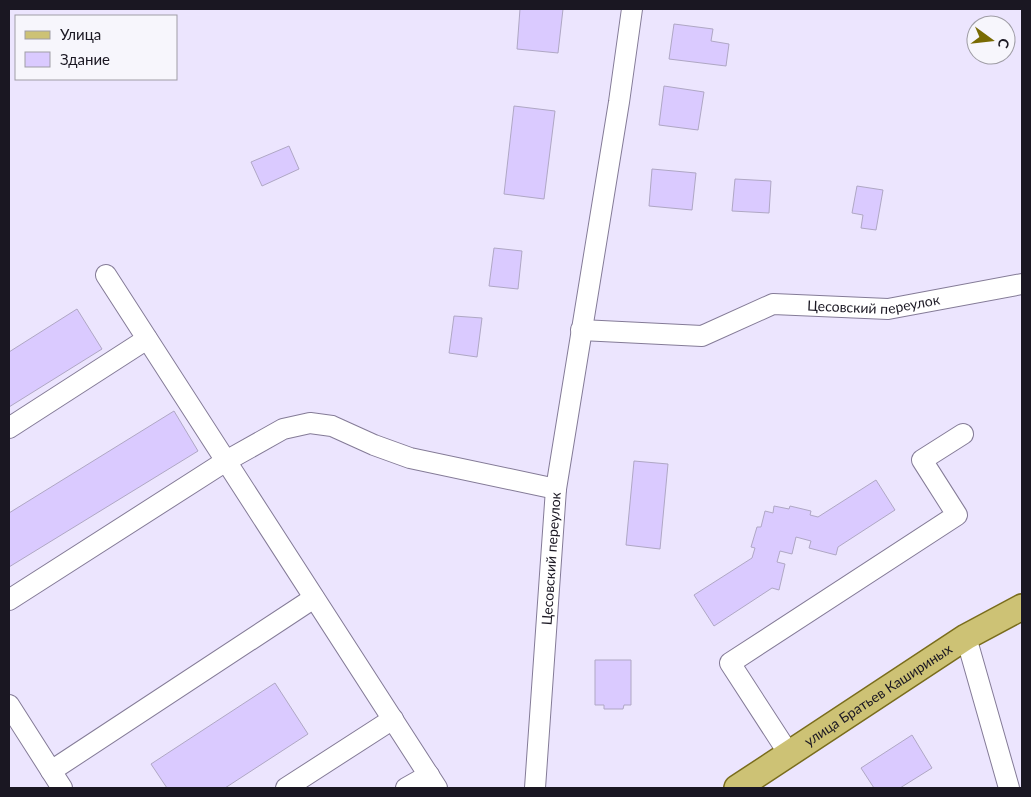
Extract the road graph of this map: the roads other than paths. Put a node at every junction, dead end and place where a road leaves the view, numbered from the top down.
1 (632, 9) edge
2 (106, 275) dead end
3 (1022, 284) edge
4 (581, 330) junction
5 (147, 339) junction
6 (9, 428) edge
7 (963, 434) dead end
8 (226, 462) junction
9 (556, 489) junction
10 (314, 598) junction
11 (9, 600) edge
12 (1022, 607) edge
13 (966, 637) junction
14 (9, 705) edge
15 (393, 719) junction
16 (788, 754) junction
17 (51, 771) junction
18 (433, 782) edge
19 (62, 788) edge
20 (286, 788) edge
21 (406, 788) edge
22 (535, 788) edge
23 (737, 788) edge
24 (1009, 788) edge

1 - 4 street, Цесовский переулок
2 - 5 street
3 - 4 street, Цесовский переулок
4 - 9 street, Цесовский переулок
5 - 6 street
5 - 8 street
7 - 16 street
8 - 9 street
8 - 10 street
8 - 11 street
9 - 22 street, Цесовский переулок
10 - 15 street
10 - 17 street
12 - 13 main road, улица Братьев Кашириных
13 - 16 main road, улица Братьев Кашириных
13 - 24 street
14 - 17 street
15 - 18 street
15 - 20 street
16 - 23 main road, улица Братьев Кашириных
17 - 19 street
18 - 21 street

